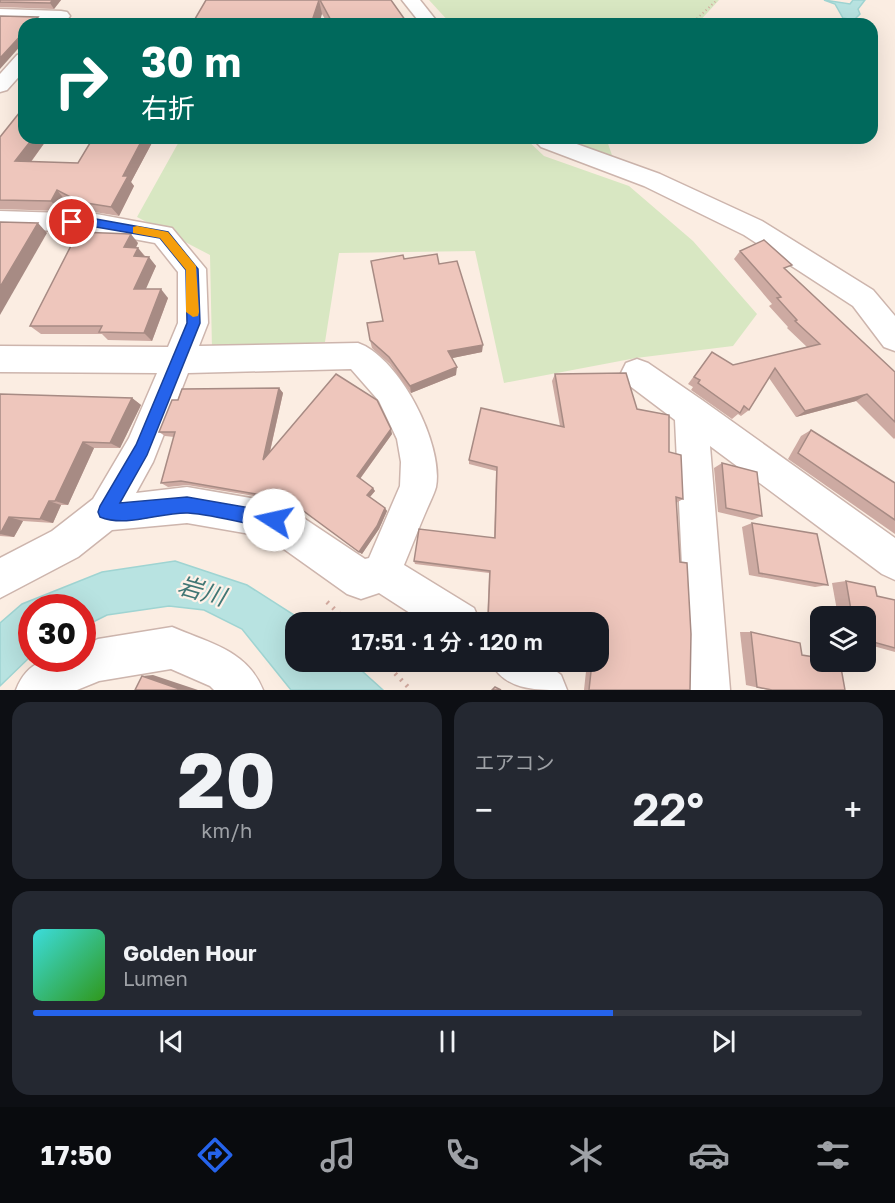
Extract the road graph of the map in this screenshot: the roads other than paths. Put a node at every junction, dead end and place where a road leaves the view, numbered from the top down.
1 (76, 0) edge
2 (411, 0) edge
3 (0, 14) edge
4 (39, 18) edge
5 (60, 18) edge
6 (425, 18) edge
7 (18, 69) edge
8 (5, 91) edge
9 (554, 144) edge
10 (0, 220) edge
11 (863, 298) junction
12 (895, 309) edge
13 (895, 338) edge
14 (0, 358) edge
15 (178, 360) junction
16 (637, 373) dead end
17 (691, 411) junction
18 (106, 512) junction
19 (895, 561) edge
20 (382, 573) junction
21 (0, 579) edge
22 (444, 612) edge
23 (523, 672) edge
24 (37, 690) edge
25 (242, 690) edge
26 (546, 690) edge
27 (710, 690) edge

1 - 5 street
2 - 6 street
3 - 4 street
7 - 8 street
9 - 11 street
10 - 15 street
11 - 12 street
11 - 13 street
14 - 15 street
15 - 18 street
15 - 20 street
16 - 17 street
17 - 19 street
17 - 27 street
18 - 20 street
18 - 21 street
20 - 22 street
23 - 26 street
24 - 25 street

